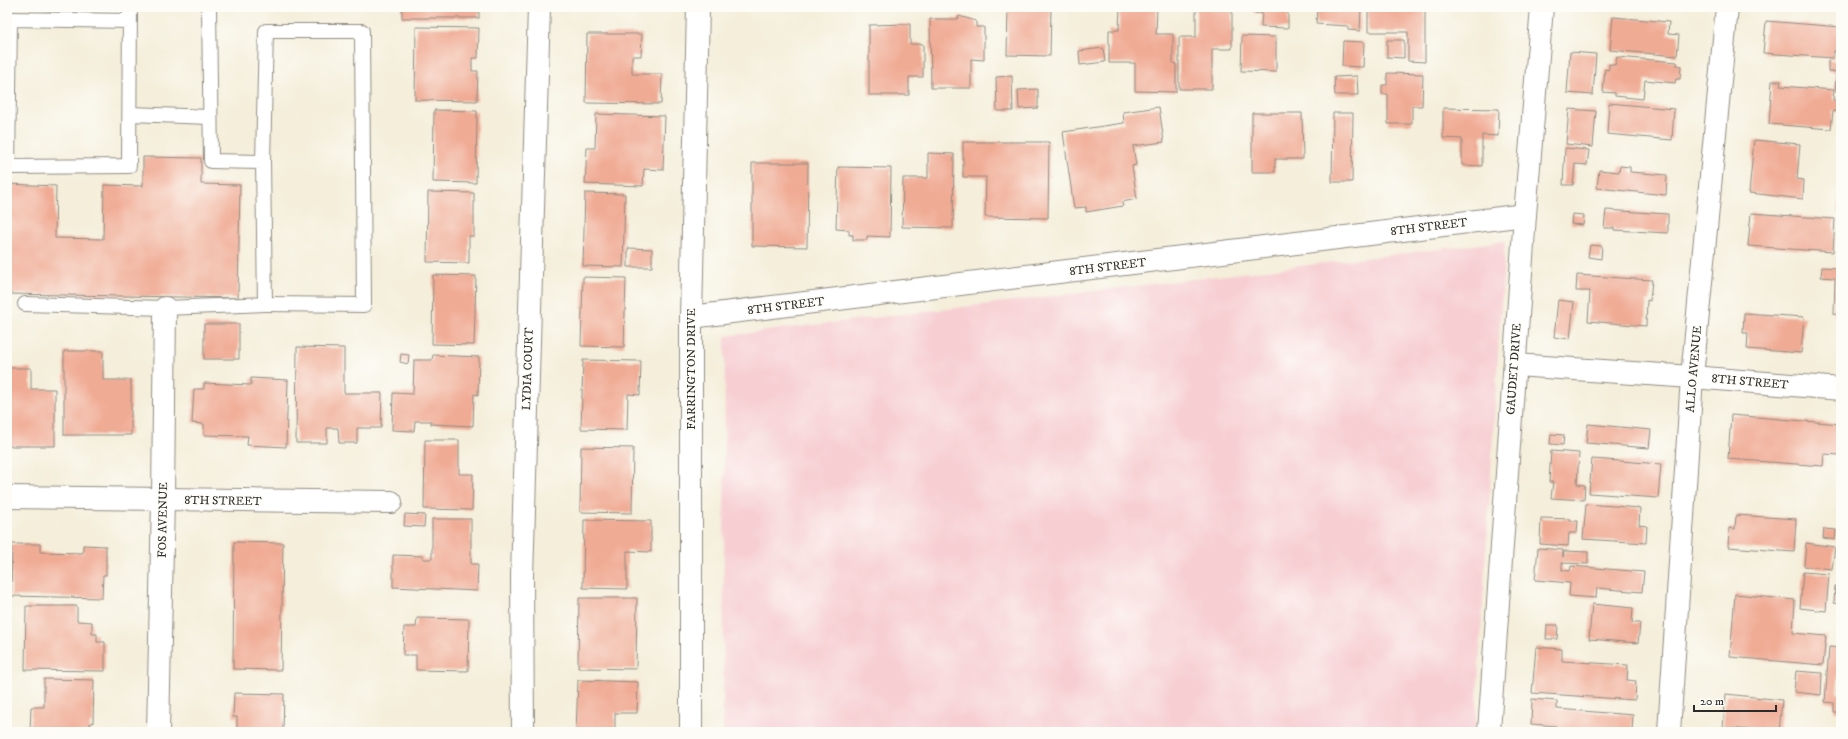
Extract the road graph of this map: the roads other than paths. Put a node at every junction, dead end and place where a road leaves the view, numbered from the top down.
1 (209, 7) edge
2 (539, 7) edge
3 (698, 7) edge
4 (1542, 7) edge
5 (1727, 7) edge
6 (130, 14) edge
7 (130, 114) junction
8 (210, 117) junction
9 (263, 162) junction
10 (1524, 215) junction
11 (25, 304) dead end
12 (265, 304) junction
13 (164, 308) junction
14 (691, 317) junction
15 (1515, 365) junction
16 (1692, 377) junction
17 (1841, 389) edge
18 (7, 497) edge
19 (163, 500) junction
20 (391, 502) dead end
21 (158, 732) edge
22 (523, 732) edge
23 (691, 732) edge
24 (1490, 732) edge
25 (1669, 732) edge

1 - 8 lane
2 - 22 street, LYDIA COURT
3 - 14 street, FARRINGTON DRIVE
4 - 10 street, GAUDET DRIVE
5 - 16 street, ALLO AVENUE
6 - 7 lane
6 - 7 lane
7 - 8 lane
8 - 9 lane
9 - 12 lane
9 - 12 lane
10 - 14 street, 8TH STREET
10 - 15 street, GAUDET DRIVE
11 - 13 lane
12 - 13 lane
13 - 19 street, FOS AVENUE
14 - 23 street, FARRINGTON DRIVE
15 - 16 street, 8TH STREET
15 - 24 street, GAUDET DRIVE
16 - 17 street, 8TH STREET
16 - 25 street, ALLO AVENUE
18 - 19 street, 8TH STREET
19 - 20 street, 8TH STREET
19 - 21 street, FOS AVENUE

